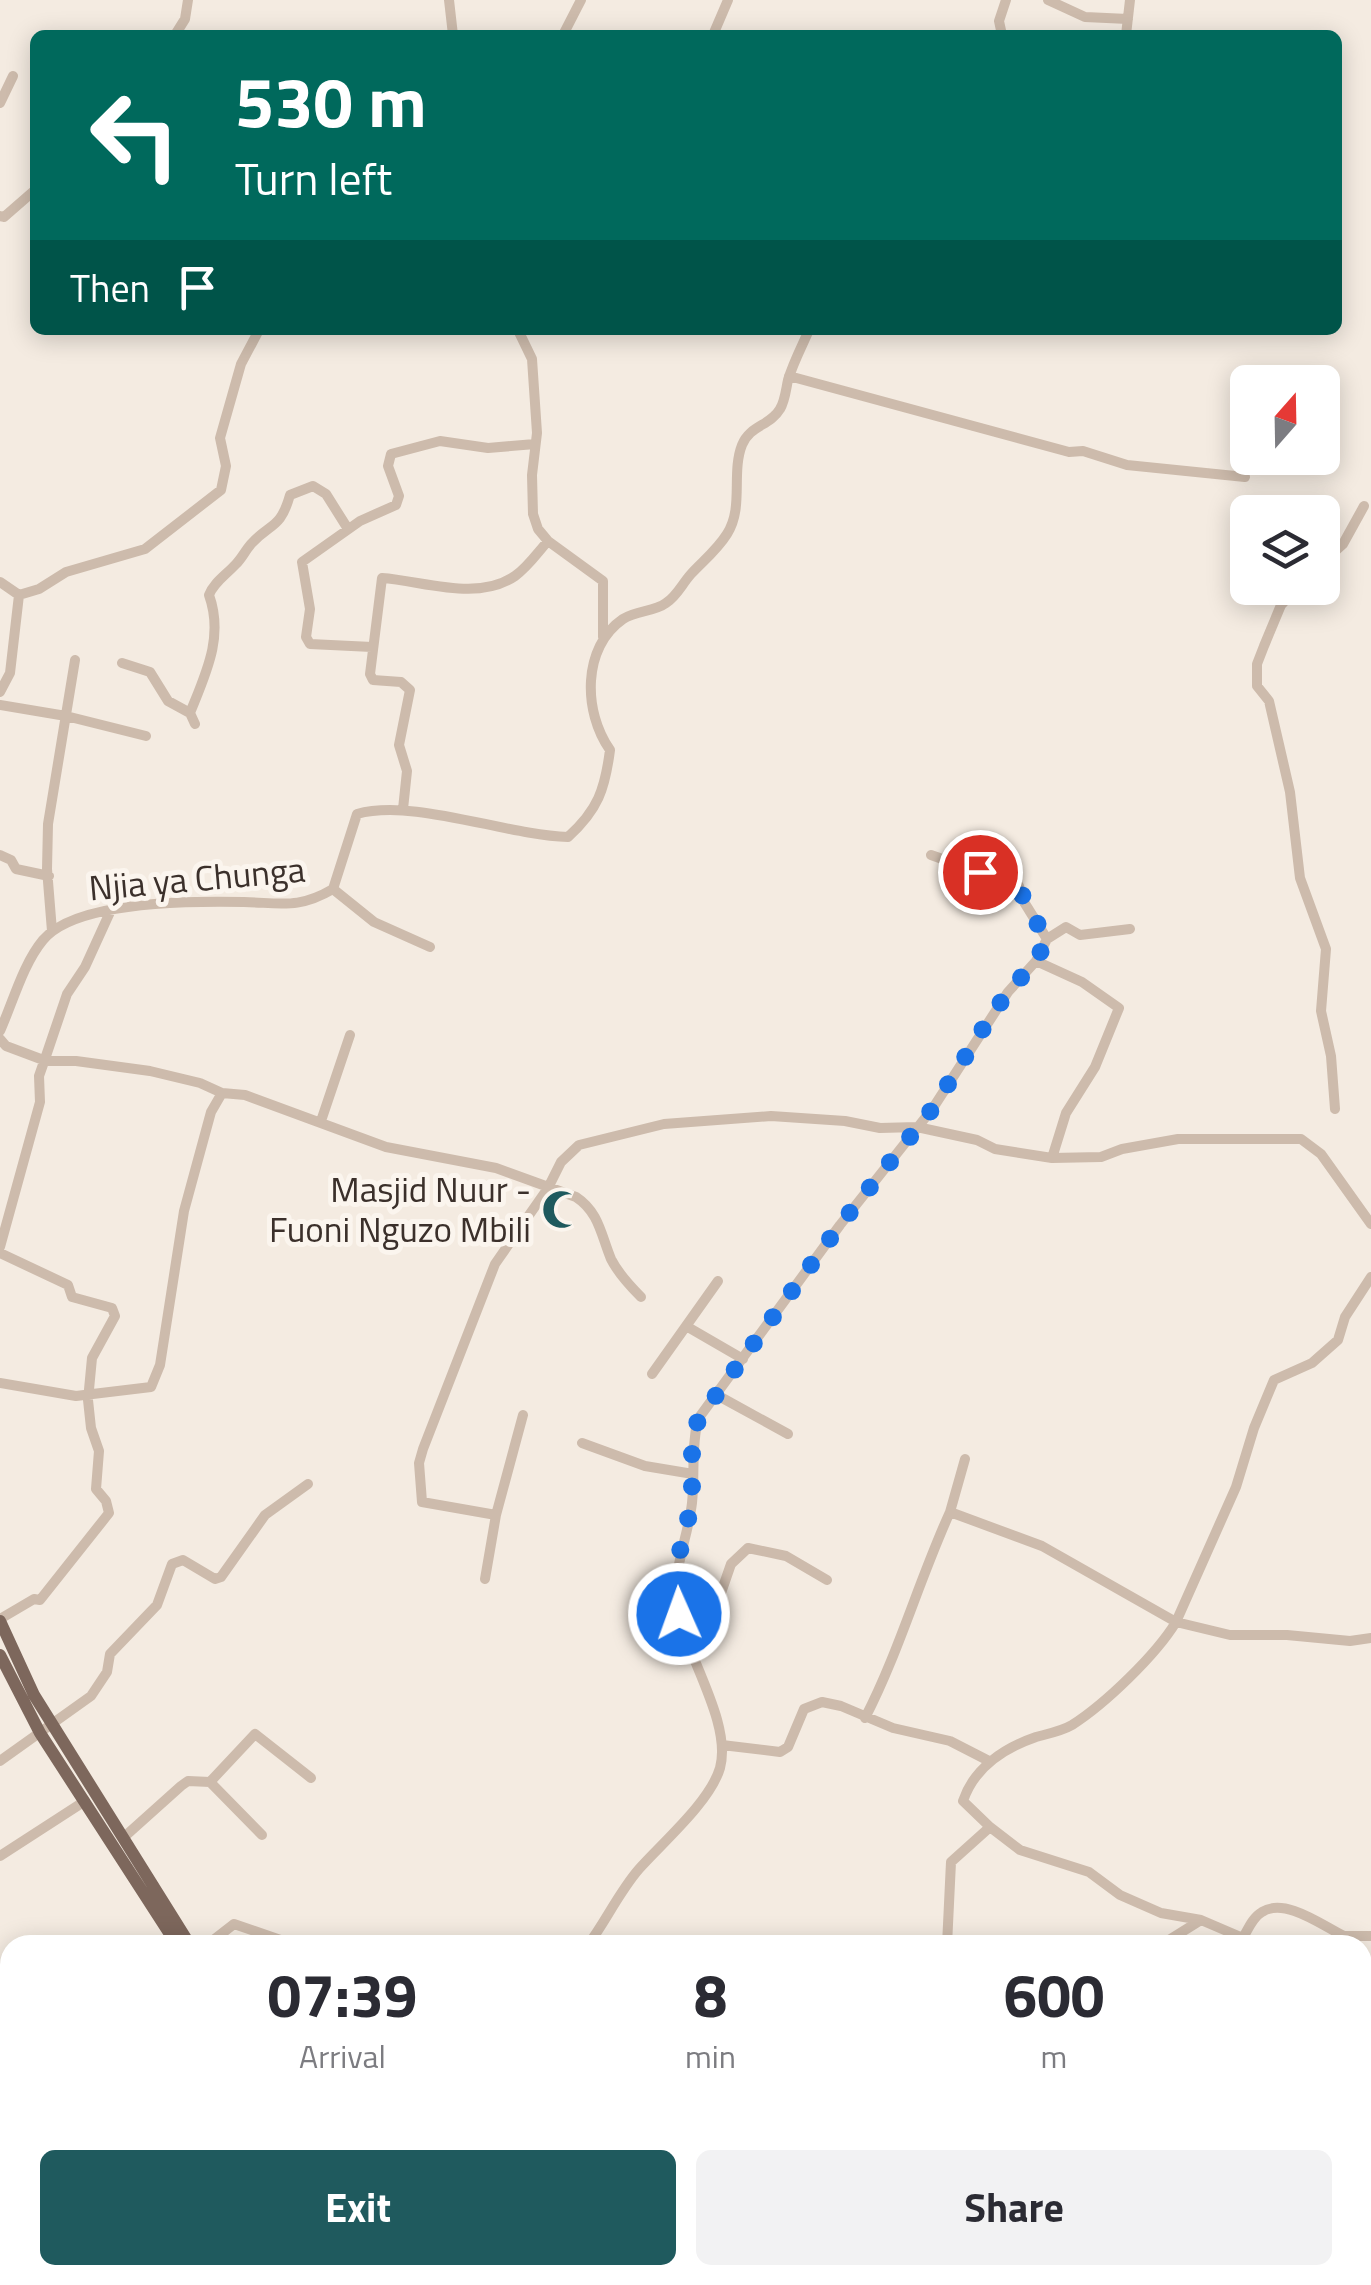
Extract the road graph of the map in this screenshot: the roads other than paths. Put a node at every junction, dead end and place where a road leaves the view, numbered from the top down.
1 (188, 0) edge
2 (450, 0) edge
3 (582, 0) edge
4 (728, 0) edge
5 (1006, 0) edge
6 (1048, 0) edge
7 (1130, 0) edge
8 (1128, 19) junction
9 (178, 30) edge
10 (453, 30) edge
11 (566, 30) edge
12 (714, 30) edge
13 (1001, 30) edge
14 (1127, 30) edge
15 (14, 76) dead end
16 (0, 103) edge
17 (30, 194) edge
18 (0, 216) edge
19 (256, 335) edge
20 (520, 335) edge
21 (807, 335) edge
22 (789, 376) junction
23 (536, 444) junction
24 (1246, 477) dead end
25 (1364, 506) dead end
26 (348, 529) junction
27 (548, 540) junction
28 (1340, 547) edge
29 (0, 582) edge
30 (20, 595) junction
31 (1281, 605) edge
32 (602, 638) junction
33 (372, 648) junction
34 (75, 660) dead end
35 (122, 664) dead end
36 (0, 692) edge
37 (0, 706) edge
38 (66, 716) junction
39 (146, 736) dead end
40 (403, 810) junction
41 (931, 855) dead end
42 (0, 856) edge
43 (49, 876) junction
44 (333, 889) junction
45 (110, 910) junction
46 (1130, 929) dead end
47 (52, 931) junction
48 (1047, 939) junction
49 (430, 947) dead end
50 (1036, 961) junction
51 (0, 1031) edge
52 (350, 1035) dead end
53 (0, 1039) edge
54 (46, 1061) junction
55 (222, 1092) junction
56 (1335, 1109) dead end
57 (321, 1121) junction
58 (917, 1127) junction
59 (1052, 1158) junction
60 (548, 1188) junction
61 (1371, 1224) edge
62 (0, 1250) edge
63 (1371, 1277) edge
64 (718, 1281) dead end
65 (640, 1297) dead end
66 (686, 1326) junction
67 (743, 1359) junction
68 (652, 1374) dead end
69 (0, 1383) edge
70 (88, 1394) junction
71 (715, 1394) junction
72 (523, 1415) dead end
73 (788, 1434) dead end
74 (582, 1443) dead end
75 (965, 1458) dead end
76 (692, 1474) junction
77 (308, 1484) dead end
78 (950, 1512) junction
79 (496, 1516) junction
80 (484, 1579) dead end
81 (827, 1580) dead end
82 (0, 1620) edge
83 (1176, 1622) junction
84 (1371, 1638) edge
85 (692, 1650) junction
86 (0, 1655) edge
87 (865, 1718) junction
88 (46, 1729) junction
89 (722, 1745) junction
90 (989, 1760) junction
91 (0, 1761) edge
92 (310, 1778) dead end
93 (210, 1782) junction
94 (85, 1801) junction
95 (990, 1826) junction
96 (262, 1835) dead end
97 (123, 1838) junction
98 (0, 1856) edge
99 (1201, 1920) junction
100 (170, 1935) edge
101 (184, 1935) edge
102 (220, 1935) edge
103 (266, 1935) edge
104 (595, 1935) edge
105 (952, 1935) edge
106 (1178, 1935) edge
107 (1236, 1935) edge
108 (1245, 1935) edge
109 (1332, 1935) edge

1 - 9 street
2 - 10 street
3 - 11 street
4 - 12 street
5 - 13 street
6 - 8 street
7 - 8 street
8 - 14 street
15 - 16 street
17 - 18 street
19 - 30 street
20 - 23 street
21 - 22 street
22 - 24 street
22 - 32 street
23 - 26 street
23 - 27 street
25 - 28 street
26 - 33 street
26 - 35 street
27 - 32 street
27 - 33 street
29 - 30 street
30 - 36 street
31 - 56 street
32 - 40 street, Njia ya Chunga
33 - 40 street
34 - 38 street
37 - 38 street
38 - 39 street
38 - 43 street
40 - 44 street, Njia ya Chunga
41 - 48 street
42 - 43 street
43 - 47 street
44 - 45 street, Njia ya Chunga
44 - 49 street
45 - 47 street, Njia ya Chunga
45 - 54 street
46 - 48 street
47 - 51 street, Njia ya Chunga
48 - 50 street
50 - 58 street
50 - 59 street
52 - 57 street
53 - 54 street
54 - 55 street
54 - 62 street
55 - 57 street
55 - 70 street
57 - 60 street
58 - 59 street
58 - 60 street
58 - 67 street
59 - 61 street
60 - 65 street
60 - 79 street
62 - 70 street
63 - 83 street
64 - 66 street
66 - 67 street
66 - 68 street
67 - 71 street
69 - 70 street
70 - 82 street
71 - 73 street
71 - 76 street
72 - 79 street
74 - 76 street
75 - 78 street
76 - 85 street
77 - 88 street
78 - 83 street
78 - 87 street
79 - 80 street
81 - 85 street
82 - 88 main road
83 - 84 street
83 - 90 street
85 - 89 street
86 - 88 main road
87 - 89 street
87 - 90 street
88 - 91 street
88 - 94 main road
88 - 97 main road
89 - 104 street
90 - 95 street
92 - 93 street
93 - 96 street
93 - 97 street
94 - 98 street
94 - 100 main road
95 - 99 street
95 - 105 street
97 - 101 main road
99 - 106 street
99 - 107 street
102 - 103 street
108 - 109 street

